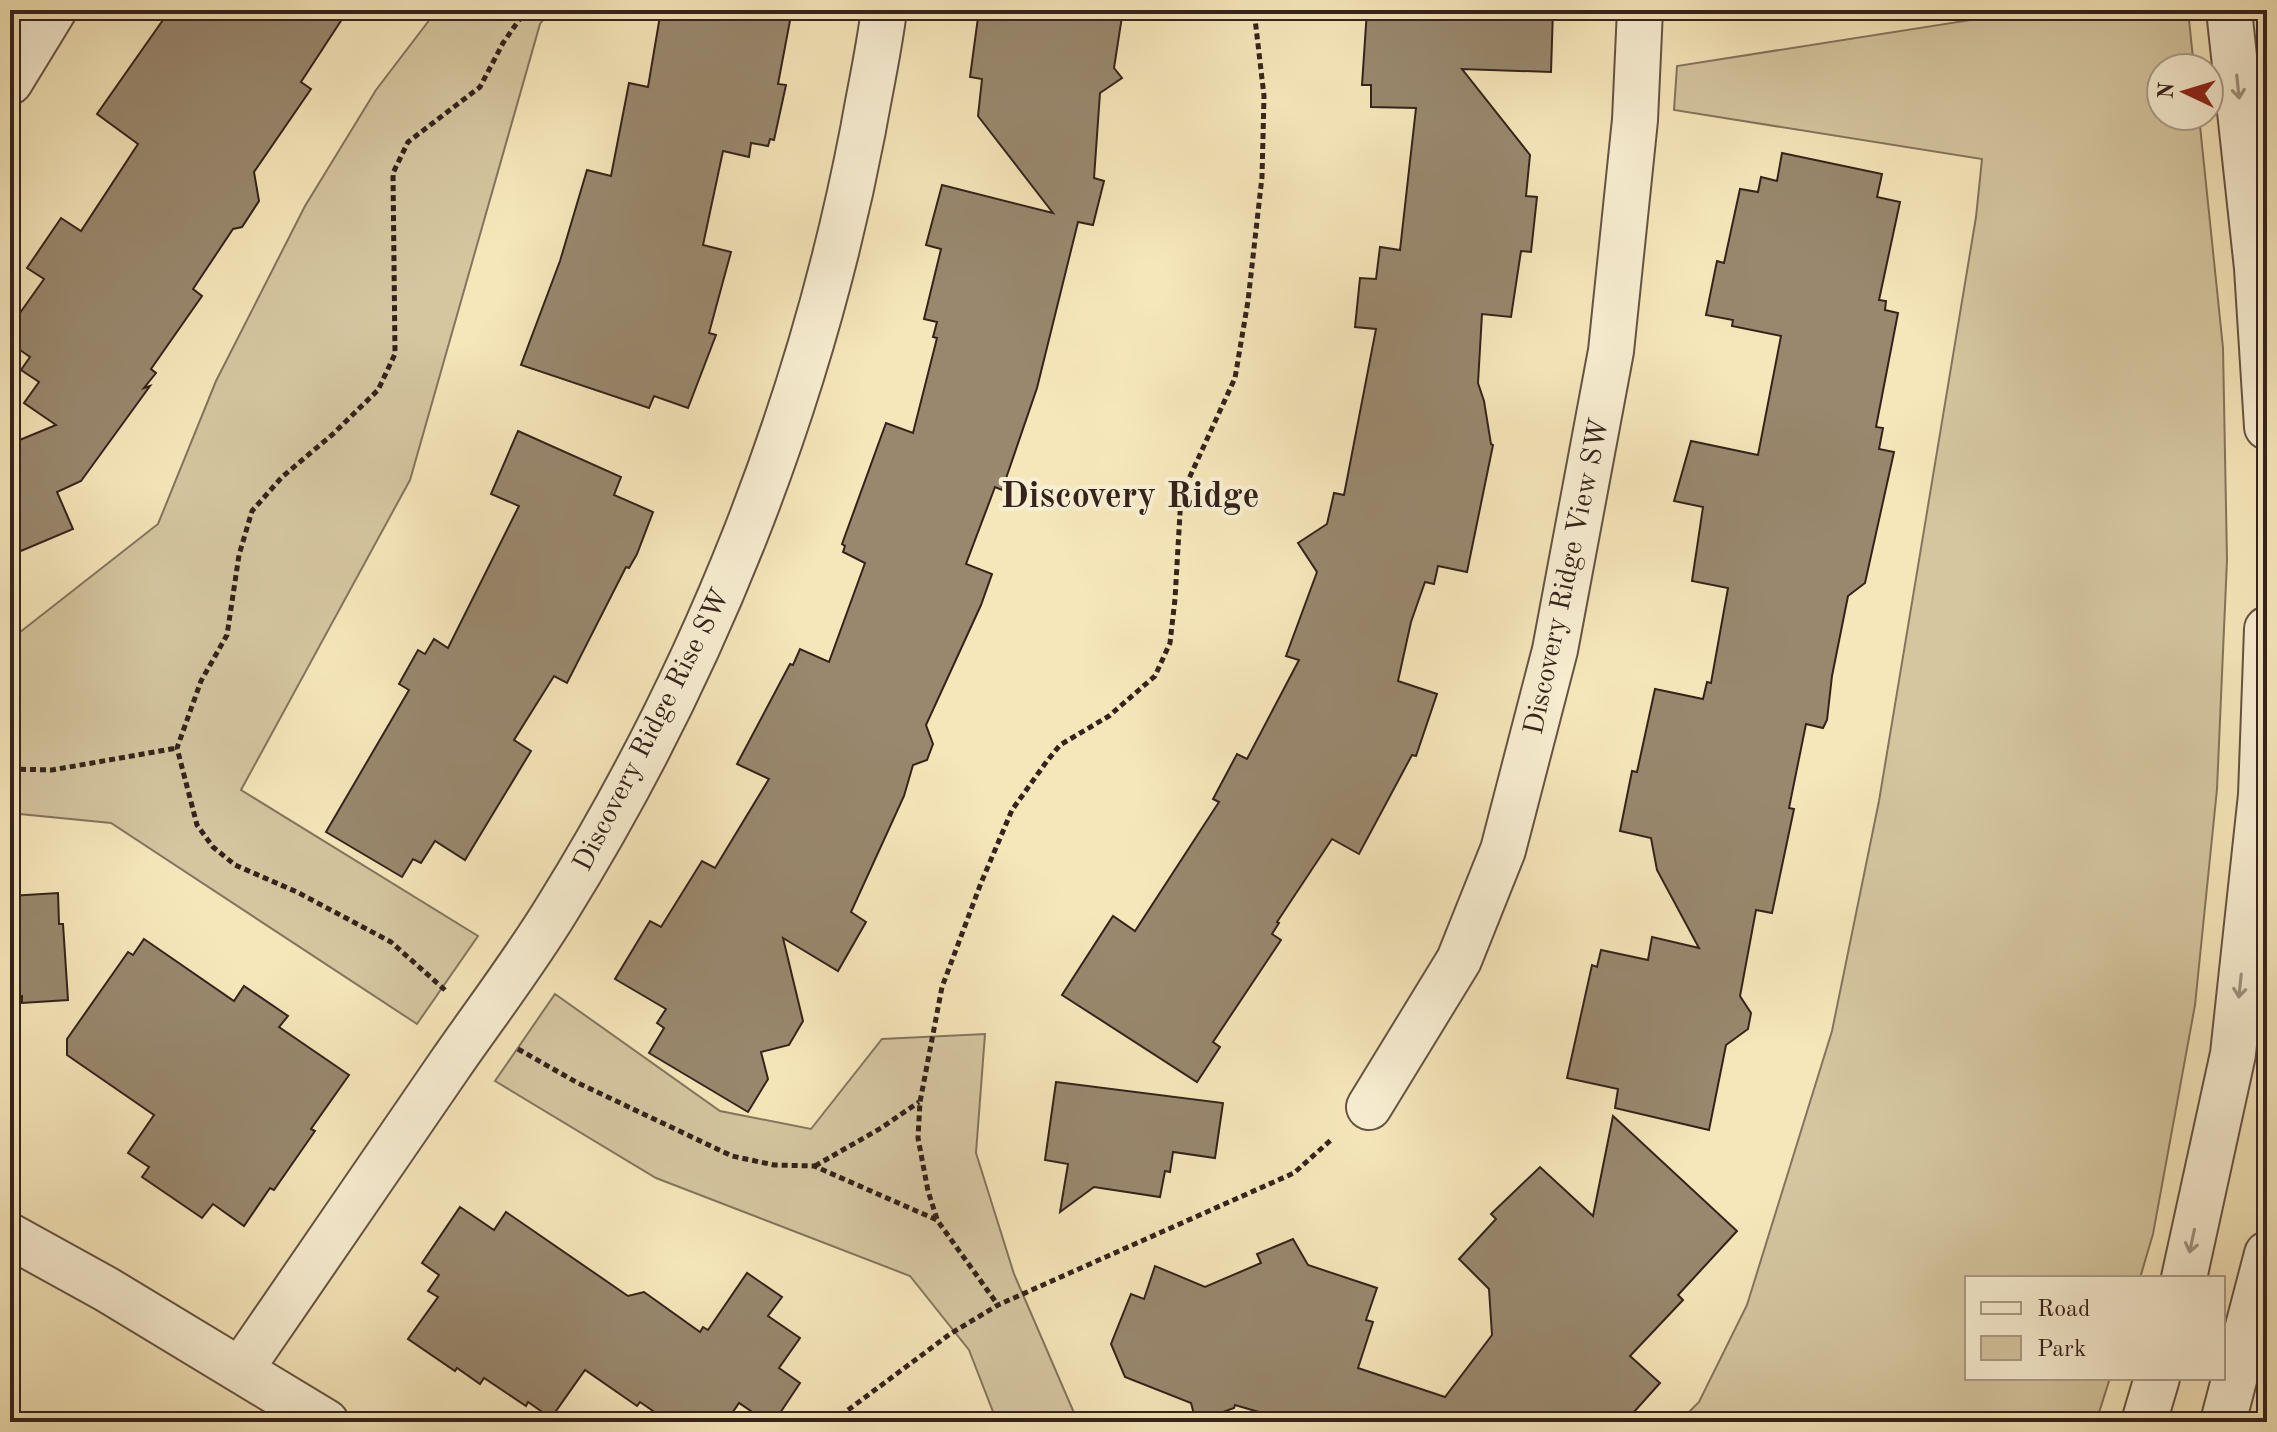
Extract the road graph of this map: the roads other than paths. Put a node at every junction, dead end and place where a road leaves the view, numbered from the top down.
1 (54, 10) edge
2 (884, 10) edge
3 (1640, 10) edge
4 (2229, 10) edge
5 (10, 82) edge
6 (2267, 427) edge
7 (2267, 629) edge
8 (1369, 1107) road end
9 (10, 1236) edge
10 (2267, 1254) edge
11 (2184, 1276) edge
12 (241, 1369) junction
13 (2156, 1380) edge
14 (326, 1422) edge
15 (2144, 1422) edge
16 (2223, 1422) edge

1 - 5 street
2 - 12 street, Discovery Ridge Rise SW
3 - 8 street, Discovery Ridge View SW
4 -> 6 street
7 -> 11 street
9 - 12 street
10 - 16 street
12 - 14 street
13 - 15 street

